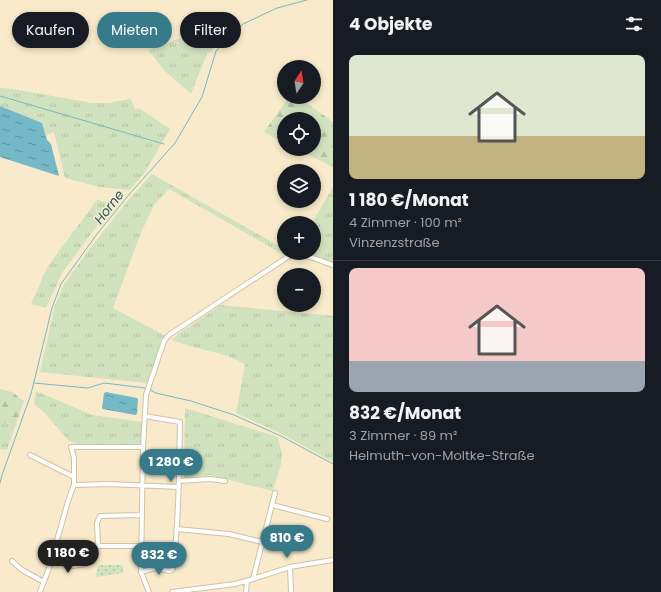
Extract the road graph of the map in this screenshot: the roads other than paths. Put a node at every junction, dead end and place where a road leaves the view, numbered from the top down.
1 (333, 265) edge
2 (145, 416) junction
3 (143, 448) junction
4 (30, 455) dead end
5 (74, 477) junction
6 (179, 481) junction
7 (225, 481) dead end
8 (142, 484) junction
9 (74, 485) junction
10 (179, 487) junction
11 (275, 493) dead end
12 (272, 505) junction
13 (142, 515) junction
14 (327, 519) dead end
15 (177, 529) junction
16 (262, 542) junction
17 (98, 545) junction
18 (87, 546) dead end
19 (142, 546) junction
20 (52, 560) junction
21 (333, 560) edge
22 (12, 561) dead end
23 (86, 564) dead end
24 (290, 567) junction
25 (141, 572) junction
26 (253, 579) junction
27 (247, 581) junction
28 (44, 582) junction
29 (40, 592) edge
30 (149, 592) edge
31 (172, 592) edge
32 (246, 592) edge
33 (292, 592) edge

1 - 2 street
2 - 3 street
2 - 6 street
3 - 5 street
3 - 8 street
4 - 5 street
5 - 9 street
6 - 7 street
6 - 10 street
8 - 9 street
8 - 10 street
8 - 13 street
9 - 20 street
10 - 15 street
11 - 12 street
12 - 14 street
12 - 16 street
13 - 17 street
13 - 19 street
15 - 16 street
15 - 25 street
16 - 26 street
17 - 18 street
17 - 19 street
19 - 25 street
20 - 23 street
20 - 28 street
21 - 24 street
22 - 28 street
24 - 26 street
24 - 33 street
25 - 30 street
26 - 27 street
27 - 31 street
27 - 32 street
28 - 29 street

